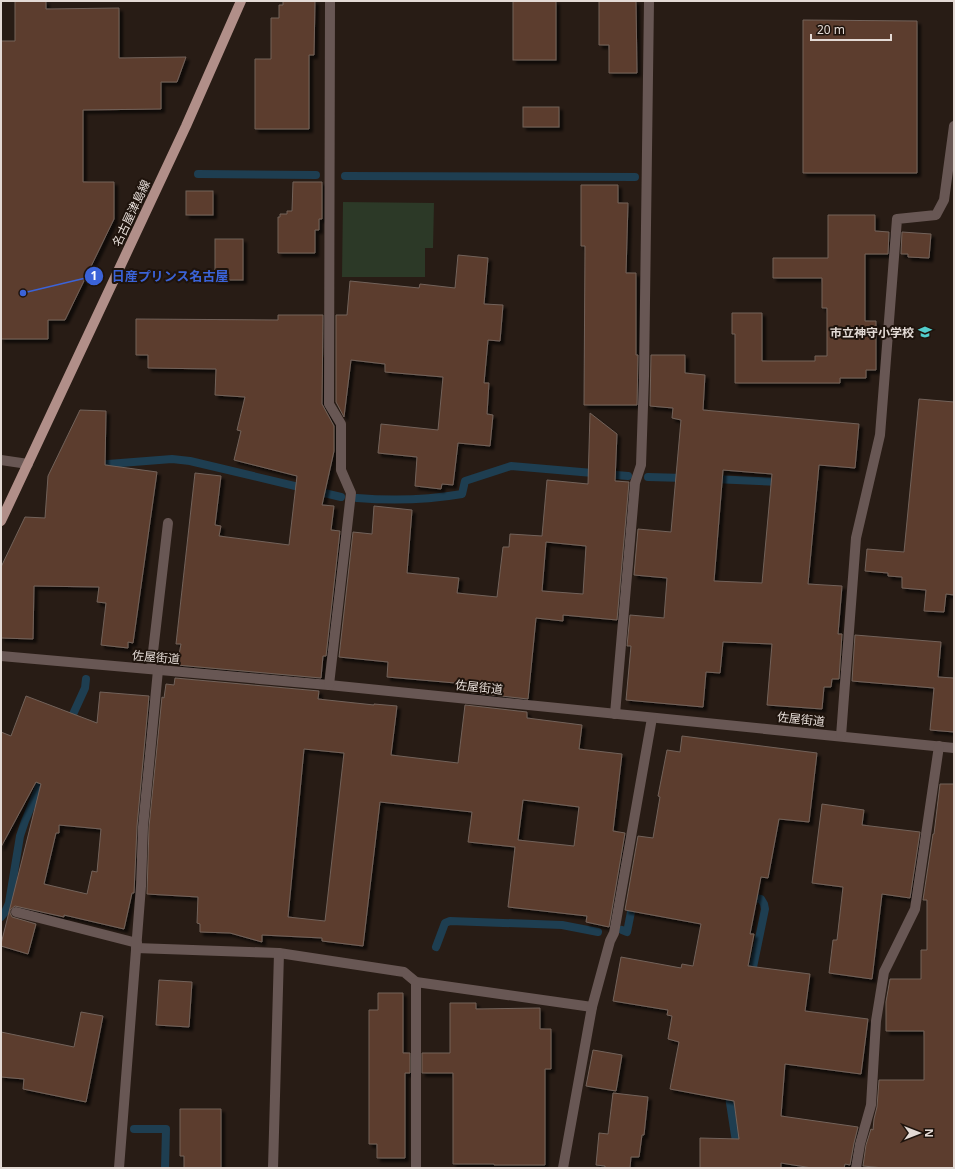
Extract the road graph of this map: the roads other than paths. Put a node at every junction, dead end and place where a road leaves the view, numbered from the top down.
1 (241, 1) edge
2 (330, 1) edge
3 (649, 1) edge
4 (954, 126) edge
5 (1, 460) edge
6 (28, 464) junction
7 (1, 521) edge
8 (168, 524) dead end
9 (1, 656) edge
10 (154, 670) junction
11 (329, 685) junction
12 (615, 714) junction
13 (652, 718) junction
14 (841, 736) junction
15 (939, 746) junction
16 (954, 748) edge
17 (16, 912) dead end
18 (137, 946) junction
19 (279, 953) junction
20 (416, 982) junction
21 (592, 1007) junction
22 (119, 1168) edge
23 (273, 1168) edge
24 (416, 1168) edge
25 (563, 1168) edge
26 (856, 1168) edge

1 - 6 main road, 名古屋津島線
2 - 11 street
3 - 12 street
4 - 14 street
5 - 6 street
6 - 7 main road, 名古屋津島線
8 - 10 street
9 - 10 street, 佐屋街道
10 - 11 street, 佐屋街道
10 - 18 street
11 - 12 street, 佐屋街道
12 - 13 street, 佐屋街道
13 - 14 street, 佐屋街道
13 - 21 street
14 - 15 street, 佐屋街道
15 - 16 street, 佐屋街道
15 - 26 street
17 - 18 street
18 - 19 street
18 - 22 street
19 - 20 street
19 - 23 street
20 - 21 street
20 - 24 street
21 - 25 street

